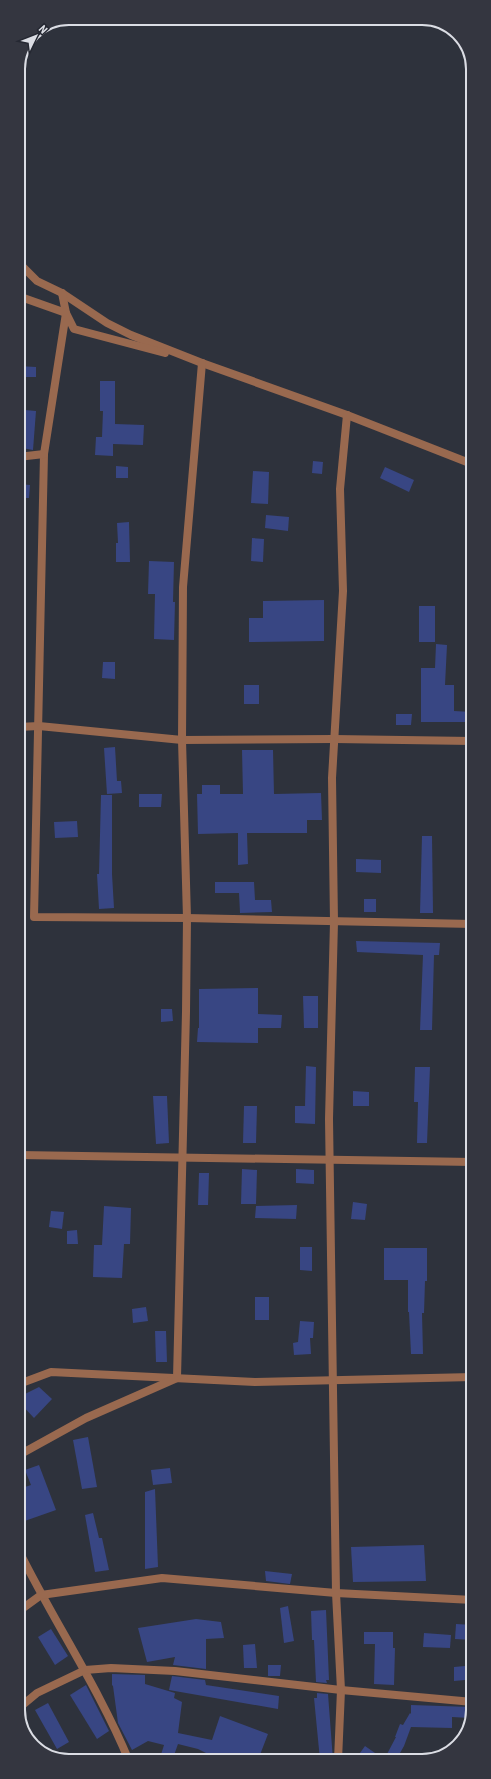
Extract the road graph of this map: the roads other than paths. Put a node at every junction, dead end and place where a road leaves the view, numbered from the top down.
1 (25, 269) edge
2 (62, 293) junction
3 (25, 298) edge
4 (66, 313) junction
5 (202, 364) junction
6 (347, 415) junction
7 (44, 454) junction
8 (25, 456) edge
9 (466, 462) edge
10 (39, 726) junction
11 (25, 727) edge
12 (334, 739) junction
13 (182, 740) junction
14 (466, 741) edge
15 (187, 918) junction
16 (334, 922) junction
17 (466, 924) edge
18 (25, 1155) edge
19 (183, 1157) junction
20 (330, 1159) junction
21 (466, 1162) edge
22 (466, 1377) edge
23 (177, 1378) junction
24 (332, 1380) junction
25 (25, 1382) edge
26 (25, 1452) edge
27 (25, 1563) edge
28 (336, 1593) junction
29 (41, 1595) junction
30 (466, 1600) edge
31 (25, 1607) edge
32 (85, 1670) junction
33 (341, 1690) junction
34 (466, 1701) edge
35 (25, 1703) edge
36 (127, 1754) edge
37 (338, 1754) edge

1 - 2 street
2 - 4 street
2 - 5 street
3 - 4 street
4 - 5 street
4 - 7 street
5 - 6 street
5 - 13 street
6 - 9 street
6 - 12 street
7 - 8 street
7 - 10 street
10 - 11 street
10 - 13 street
10 - 15 street
12 - 13 street
12 - 14 street
12 - 16 street
13 - 15 street
15 - 16 street
15 - 19 street
16 - 17 street
16 - 20 street
18 - 19 street
19 - 20 street
19 - 23 street
20 - 21 street
20 - 24 street
22 - 24 street
23 - 24 street
23 - 25 street
23 - 26 street
24 - 28 street
27 - 29 street
28 - 29 street
28 - 30 street
28 - 33 street
29 - 31 street
29 - 32 street
32 - 33 street
32 - 35 street
32 - 36 street
33 - 34 street
33 - 37 street

